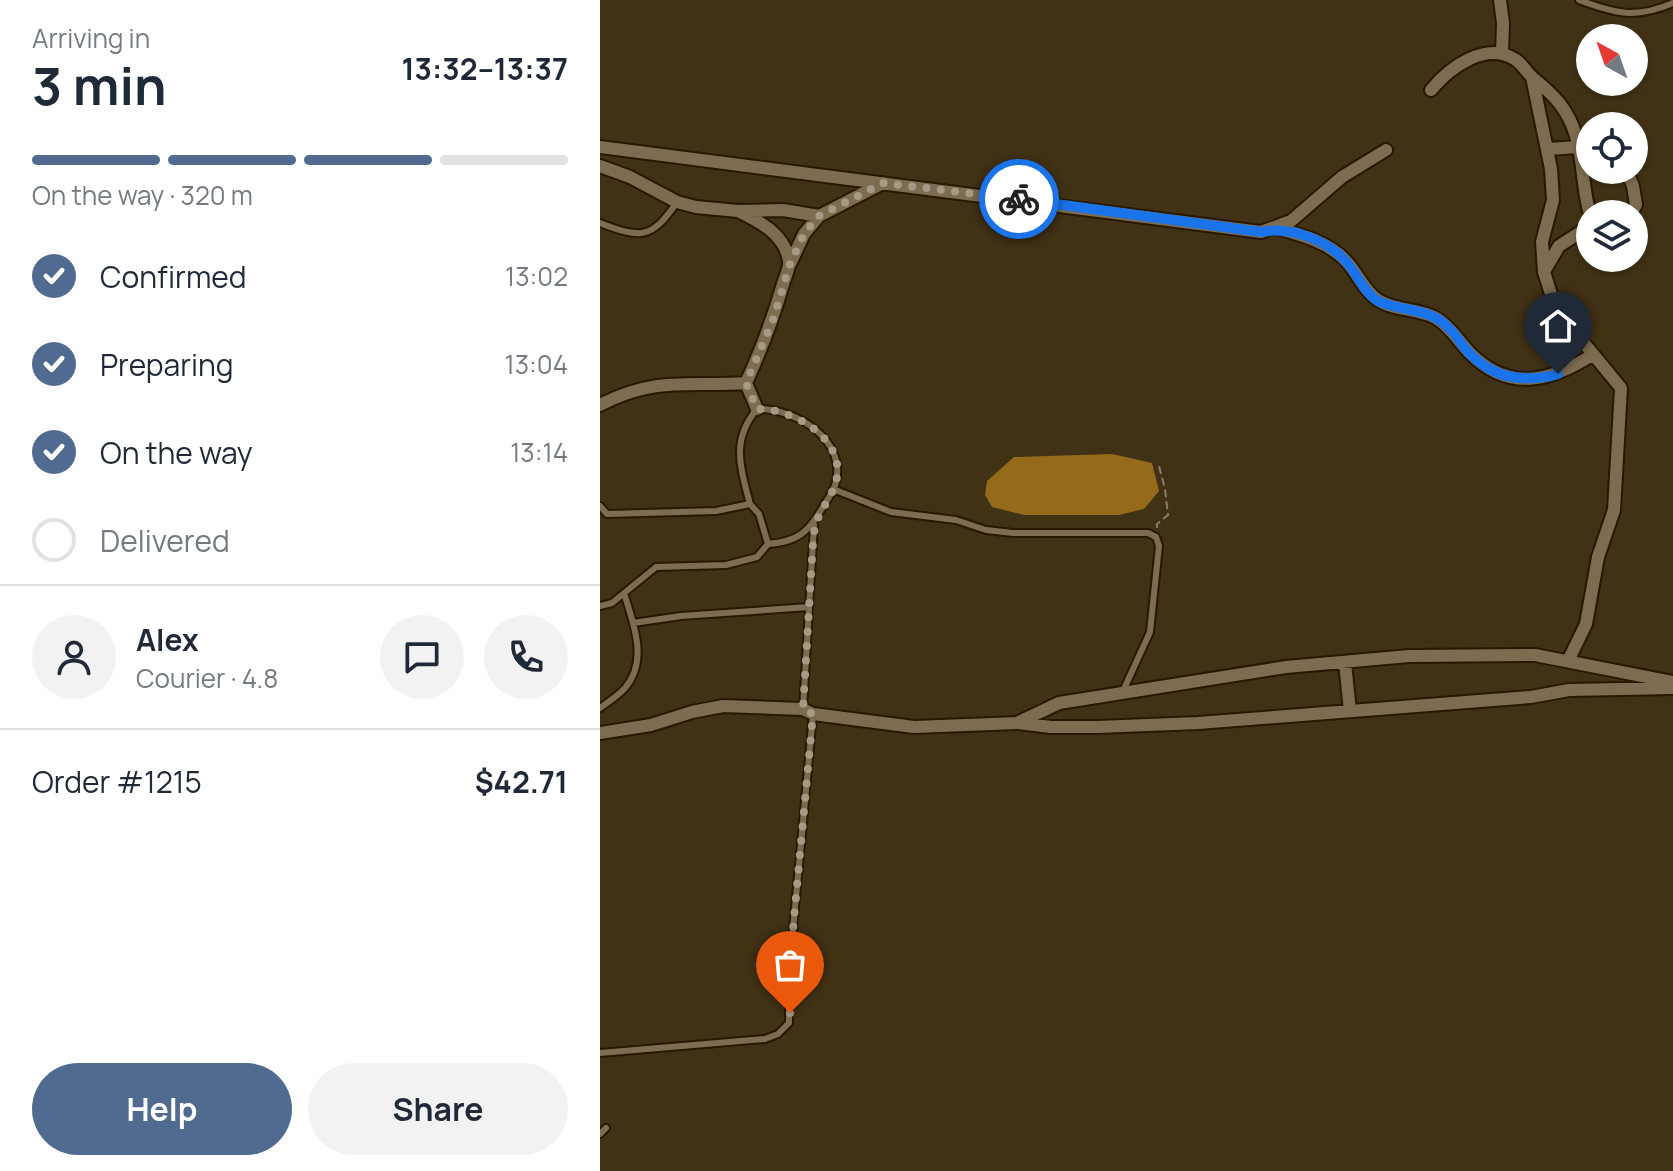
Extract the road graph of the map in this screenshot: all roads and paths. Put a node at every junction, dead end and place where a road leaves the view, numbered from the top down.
1 (1500, 0) edge
2 (1579, 0) edge
3 (1673, 3) edge
4 (1502, 54) junction
5 (1532, 77) junction
6 (1431, 90) dead end
7 (1576, 132) edge
8 (600, 147) edge
9 (1576, 148) edge
10 (1547, 149) junction
11 (1386, 150) dead end
12 (600, 166) edge
13 (883, 183) junction
14 (677, 202) junction
15 (738, 211) junction
16 (819, 216) junction
17 (600, 223) edge
18 (1276, 228) junction
19 (1576, 235) edge
20 (790, 264) junction
21 (1544, 272) junction
22 (1592, 355) junction
23 (746, 383) junction
24 (600, 405) edge
25 (757, 409) junction
26 (1159, 466) dead end
27 (833, 489) junction
28 (750, 504) junction
29 (600, 506) edge
30 (814, 522) junction
31 (1156, 537) junction
32 (768, 544) junction
33 (624, 593) junction
34 (600, 606) edge
35 (809, 607) junction
36 (633, 623) junction
37 (1568, 661) junction
38 (1345, 663) junction
39 (1673, 685) edge
40 (1122, 693) junction
41 (600, 708) edge
42 (808, 711) junction
43 (1350, 711) junction
44 (1018, 723) junction
45 (600, 733) edge
46 (600, 1053) edge

1 - 4 street
2 - 3 lane
4 - 5 street
4 - 6 street
5 - 7 street
5 - 10 street
8 - 13 street
9 - 10 street
10 - 21 street
11 - 18 street
12 - 14 street
13 - 16 street
13 - 18 street
14 - 15 street
14 - 17 lane
15 - 16 street
15 - 20 street
16 - 20 street
18 - 22 street
19 - 21 street
20 - 23 street
21 - 22 street
22 - 37 street
23 - 24 street
23 - 25 street
25 - 27 lane
25 - 28 lane
26 - 31 path
27 - 30 lane
27 - 31 lane
28 - 29 lane
28 - 32 lane
30 - 32 lane
30 - 35 lane
31 - 40 lane
32 - 33 lane
33 - 34 lane
33 - 36 lane
35 - 36 lane
35 - 42 lane
36 - 41 lane
37 - 38 street
37 - 39 street
38 - 40 street
38 - 43 street
39 - 43 street
40 - 44 street
42 - 44 street
42 - 45 street
42 - 46 lane
43 - 44 street

